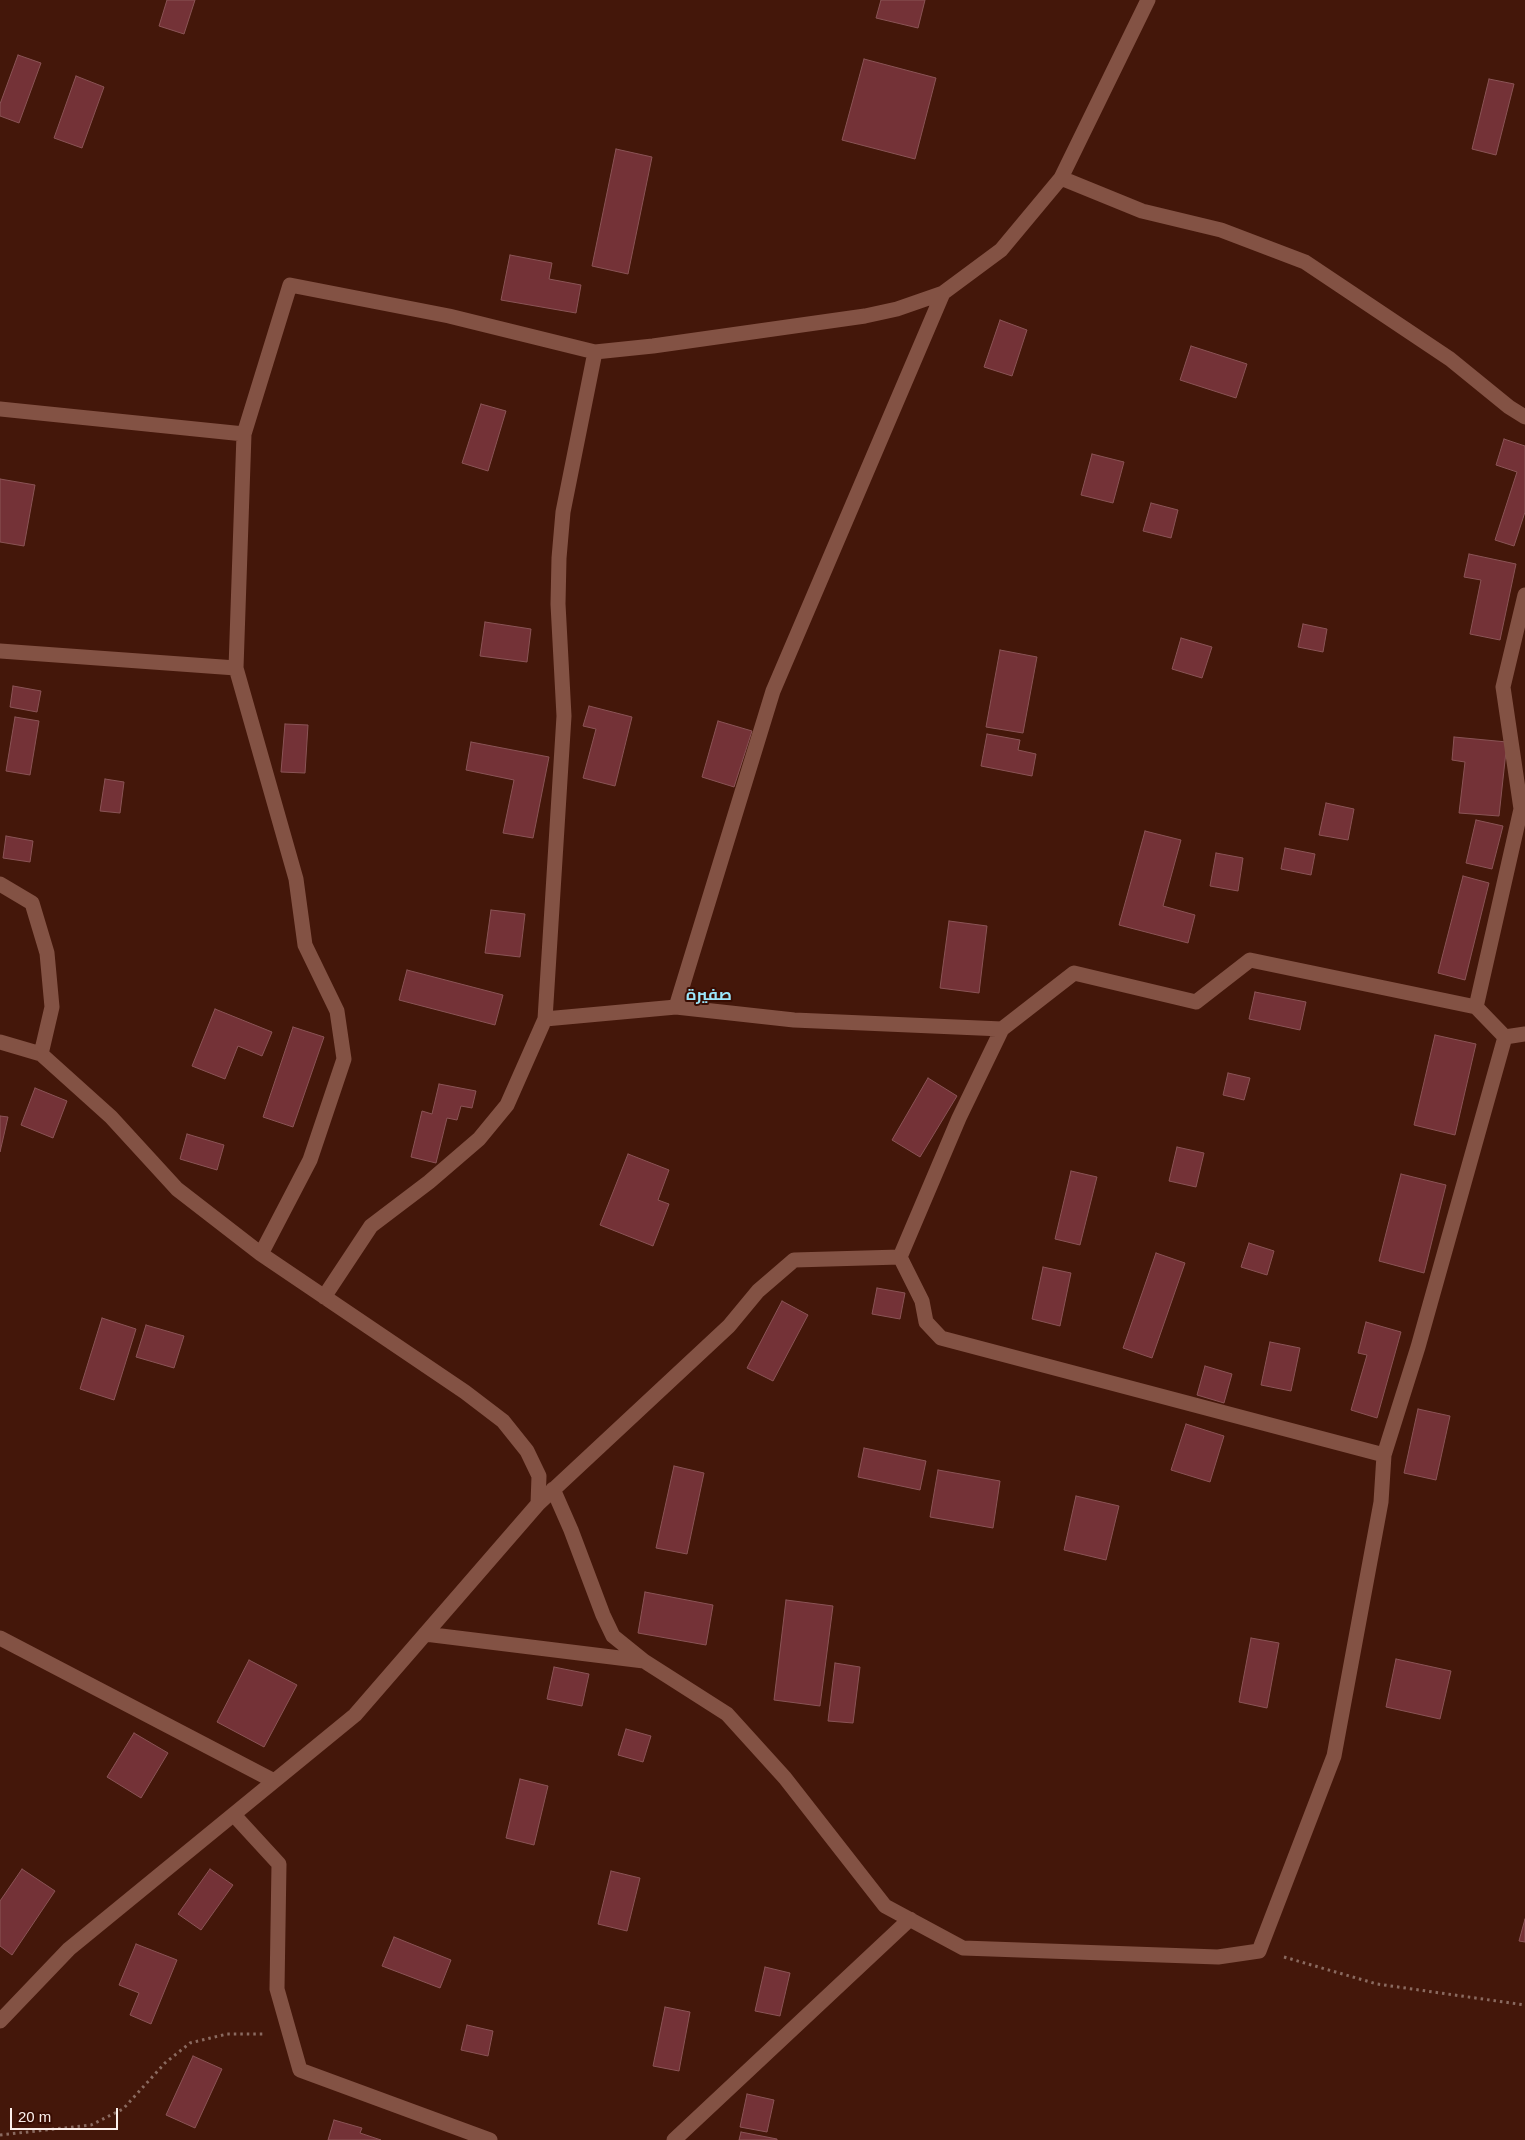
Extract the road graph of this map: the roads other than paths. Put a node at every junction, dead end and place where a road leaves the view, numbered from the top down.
1 (1148, 0) edge
2 (1061, 178) junction
3 (943, 293) junction
4 (595, 352) junction
5 (0, 409) edge
6 (1525, 416) edge
7 (244, 434) junction
8 (1525, 595) edge
9 (0, 651) edge
10 (236, 668) junction
11 (0, 884) edge
12 (676, 1007) junction
13 (1476, 1007) junction
14 (545, 1019) junction
15 (1002, 1029) junction
16 (1525, 1034) edge
17 (1505, 1037) junction
18 (0, 1042) edge
19 (41, 1054) junction
20 (261, 1254) junction
21 (900, 1257) junction
22 (324, 1297) junction
23 (1384, 1456) junction
24 (553, 1489) junction
25 (538, 1504) junction
26 (425, 1634) junction
27 (0, 1638) edge
28 (644, 1661) junction
29 (274, 1781) junction
30 (234, 1815) junction
31 (910, 1919) junction
32 (0, 2022) edge
33 (490, 2140) edge
34 (674, 2140) edge

1 - 2 street
2 - 3 street
2 - 6 street
3 - 4 street
3 - 12 street
4 - 7 street
4 - 14 street
5 - 7 street
7 - 10 street
8 - 13 street
9 - 10 street
10 - 20 street
11 - 19 street
12 - 14 street
12 - 15 street
13 - 15 street
13 - 17 street
14 - 22 street
15 - 21 street
16 - 17 street
17 - 23 street
18 - 19 street
19 - 20 street
20 - 22 street
21 - 23 street
21 - 24 street
22 - 25 street
23 - 31 street
24 - 25 street
24 - 28 street
25 - 26 street
26 - 28 street
26 - 29 street
27 - 29 street
28 - 31 street
29 - 30 street
30 - 32 street
30 - 33 street
31 - 34 street

